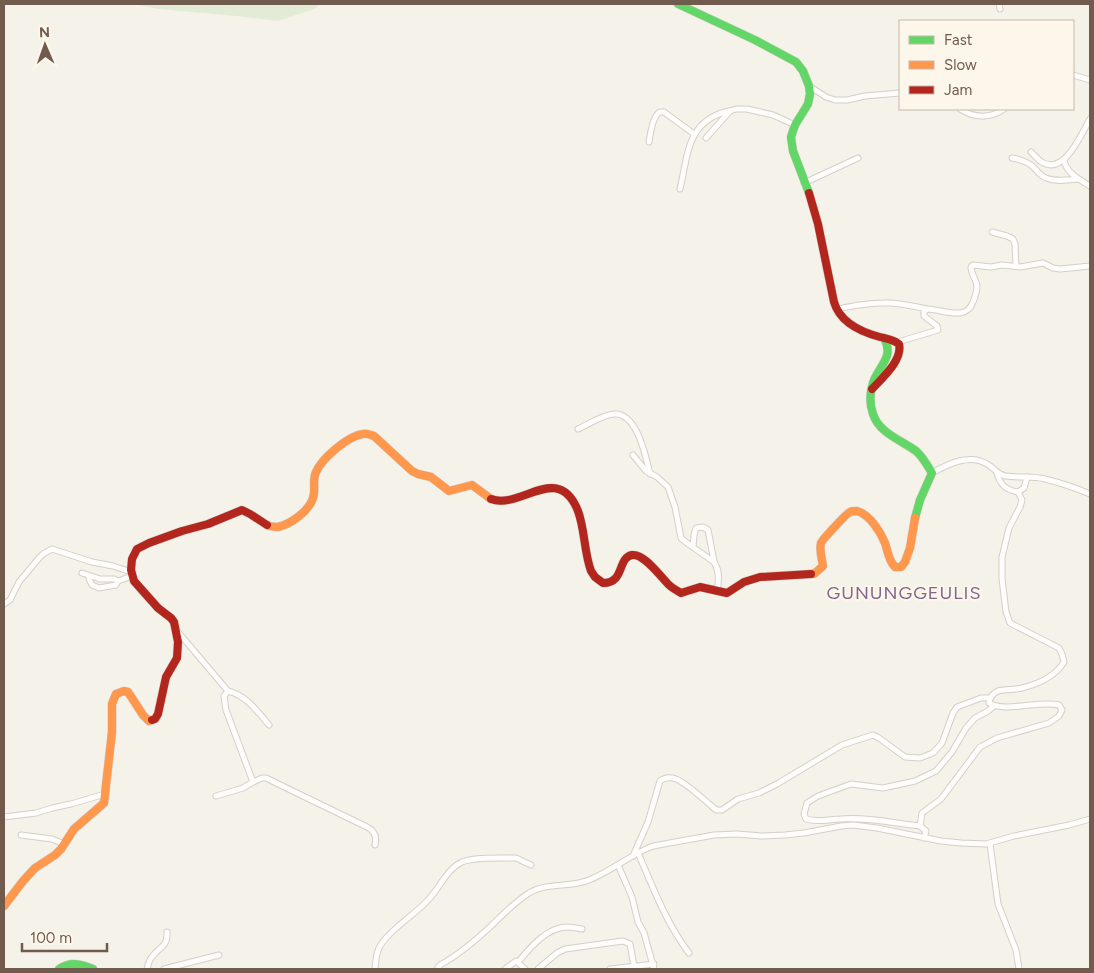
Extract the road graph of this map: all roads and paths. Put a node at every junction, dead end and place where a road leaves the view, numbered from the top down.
1 (678, 4) edge
2 (1074, 75) edge
3 (1090, 80) edge
4 (810, 86) junction
5 (899, 93) edge
6 (962, 110) edge
7 (1002, 110) edge
8 (730, 111) junction
9 (1090, 119) edge
10 (795, 125) junction
11 (694, 134) junction
12 (706, 138) dead end
13 (649, 142) dead end
14 (1031, 152) dead end
15 (858, 158) dead end
16 (1012, 158) dead end
17 (1064, 160) junction
18 (1078, 179) junction
19 (804, 183) junction
20 (1090, 186) edge
21 (680, 189) dead end
22 (992, 232) dead end
23 (1016, 266) junction
24 (1090, 266) edge
25 (837, 309) junction
26 (927, 309) junction
27 (884, 338) junction
28 (898, 342) junction
29 (871, 390) junction
30 (578, 429) dead end
31 (633, 455) dead end
32 (932, 472) junction
33 (997, 473) junction
34 (650, 474) junction
35 (1028, 477) junction
36 (1018, 492) junction
37 (1090, 494) edge
38 (693, 547) junction
39 (714, 562) junction
40 (82, 573) dead end
41 (131, 574) junction
42 (89, 576) junction
43 (106, 578) junction
44 (118, 581) junction
45 (100, 588) junction
46 (717, 591) junction
47 (4, 604) edge
48 (176, 631) junction
49 (228, 691) junction
50 (990, 698) junction
51 (994, 706) junction
52 (269, 725) dead end
53 (253, 782) junction
54 (105, 794) junction
55 (216, 796) dead end
56 (4, 818) edge
57 (1090, 819) edge
58 (920, 826) junction
59 (21, 835) dead end
60 (924, 838) junction
61 (64, 844) junction
62 (990, 844) junction
63 (374, 845) dead end
64 (638, 853) junction
65 (633, 857) junction
66 (532, 865) dead end
67 (618, 865) junction
68 (4, 906) edge
69 (582, 929) dead end
70 (167, 932) dead end
71 (689, 953) dead end
72 (219, 955) dead end
73 (518, 962) junction
74 (634, 966) junction
75 (654, 966) edge
76 (440, 968) edge
77 (58, 969) edge
78 (93, 969) edge
79 (147, 969) edge
80 (164, 969) edge
81 (375, 969) edge
82 (505, 969) edge
83 (525, 969) edge
84 (538, 969) edge
85 (610, 969) edge
86 (1019, 969) edge

1 - 4 main road
2 - 3 street
4 - 5 street
4 - 10 main road
6 - 7 street
8 - 10 street
8 - 11 street
8 - 12 street
9 - 17 street
10 - 19 main road
11 - 13 street
11 - 21 street
14 - 17 street
15 - 19 street
16 - 18 street
17 - 18 street
18 - 20 street
19 - 25 main road
22 - 23 street
23 - 24 street
23 - 26 street
25 - 26 street
25 - 27 main road
26 - 28 street
27 - 28 main road
27 - 29 main road
28 - 29 main road
29 - 32 main road
30 - 34 street
31 - 34 street
32 - 33 street
32 - 46 main road
33 - 35 street
33 - 36 street
34 - 38 street
35 - 36 street
35 - 37 street
36 - 50 street
38 - 39 street
38 - 39 street
39 - 46 street
40 - 42 street
41 - 44 street
41 - 46 main road
41 - 47 street
41 - 48 main road
42 - 43 street
42 - 45 street
43 - 44 street
43 - 45 street
44 - 45 street
48 - 49 street
48 - 54 main road
49 - 52 street
49 - 53 street
50 - 51 street
50 - 65 street
51 - 58 street
51 - 58 street
53 - 55 street
53 - 63 street
54 - 56 street
54 - 61 main road
57 - 62 street
58 - 60 street
59 - 61 street
60 - 62 street
60 - 64 street
61 - 68 main road
62 - 86 street
64 - 65 street
64 - 71 street
65 - 67 street
66 - 81 street
67 - 75 street
67 - 76 street
69 - 73 street
70 - 79 street
72 - 80 street
73 - 82 street
73 - 83 street
74 - 75 street
74 - 84 street
74 - 85 street
77 - 78 main road

